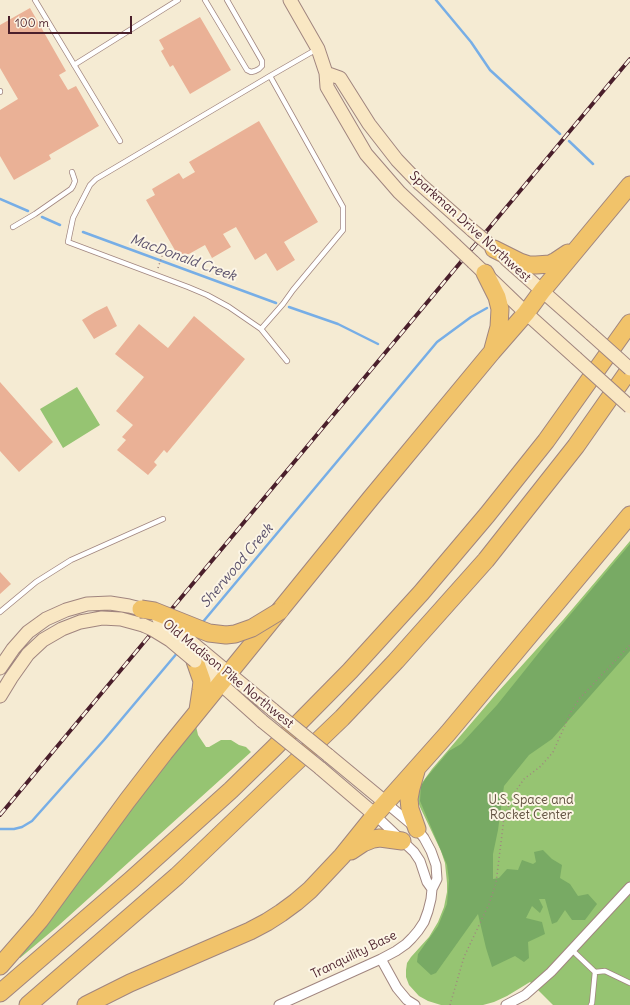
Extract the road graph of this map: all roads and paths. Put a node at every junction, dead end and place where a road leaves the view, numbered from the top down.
1 (35, 0) edge
2 (178, 0) edge
3 (205, 0) edge
4 (227, 0) edge
5 (290, 0) edge
6 (318, 49) junction
7 (74, 65) junction
8 (326, 74) junction
9 (270, 76) junction
10 (120, 141) dead end
11 (72, 172) dead end
12 (630, 185) edge
13 (12, 227) dead end
14 (587, 237) junction
15 (492, 247) junction
16 (163, 253) dead end
17 (479, 267) junction
18 (158, 269) dead end
19 (542, 291) junction
20 (526, 313) junction
21 (630, 323) edge
22 (261, 329) junction
23 (492, 352) junction
24 (287, 361) dead end
25 (630, 369) edge
26 (630, 407) edge
27 (629, 517) edge
28 (163, 519) dead end
29 (280, 611) junction
30 (0, 612) edge
31 (145, 616) junction
32 (630, 645) edge
33 (199, 656) junction
34 (0, 668) edge
35 (225, 679) junction
36 (0, 696) edge
37 (198, 711) junction
38 (417, 767) junction
39 (381, 809) junction
40 (417, 829) junction
41 (402, 841) junction
42 (342, 856) junction
43 (630, 887) edge
44 (432, 889) junction
45 (572, 950) junction
46 (381, 959) junction
47 (0, 966) edge
48 (595, 972) junction
49 (630, 983) edge
50 (0, 993) edge
51 (28, 1005) edge
52 (86, 1005) edge
53 (279, 1005) edge
54 (415, 1005) edge
55 (450, 1005) edge
56 (506, 1005) edge
57 (591, 1005) edge

1 - 7 lane
2 - 7 lane
3 - 4 lane
5 - 6 main road, Sparkman Drive Northwest
6 - 8 main road, Sparkman Drive Northwest
6 - 9 lane
7 - 10 lane
8 - 15 main road, Sparkman Drive Northwest, bridge
8 - 17 main road, Sparkman Drive Northwest, bridge
9 - 22 lane
9 - 22 lane
11 - 13 lane
12 - 14 highway
14 - 15 highway
14 - 19 highway
15 - 19 main road, Sparkman Drive Northwest
16 - 18 path
17 - 20 main road, Sparkman Drive Northwest
17 - 23 highway
19 - 20 highway
19 - 25 main road, Sparkman Drive Northwest, bridge
20 - 23 highway
20 - 26 main road, Sparkman Drive Northwest, bridge
21 - 50 highway
22 - 24 lane
23 - 29 highway
25 - 51 highway
27 - 38 highway
28 - 30 lane
29 - 31 highway, bridge
29 - 35 highway
31 - 33 main road, Old Madison Pike Northwest, bridge
31 - 34 main road, Old Madison Pike Northwest
31 - 36 main road, Old Madison Pike Northwest
32 - 55 path
33 - 35 main road, Old Madison Pike Northwest
33 - 37 highway
35 - 37 highway
35 - 39 main road, Old Madison Pike Northwest, bridge
35 - 39 main road, Old Madison Pike Northwest, bridge
37 - 47 highway
38 - 39 highway
38 - 40 highway
39 - 40 street, Tranquility Base
39 - 41 street
39 - 42 highway
40 - 44 street, Tranquility Base
41 - 42 highway
41 - 44 street
42 - 52 highway
43 - 45 street
44 - 46 street, Tranquility Base
45 - 48 lane
45 - 56 street
46 - 53 street, Tranquility Base
46 - 54 street
48 - 49 lane
48 - 57 lane

